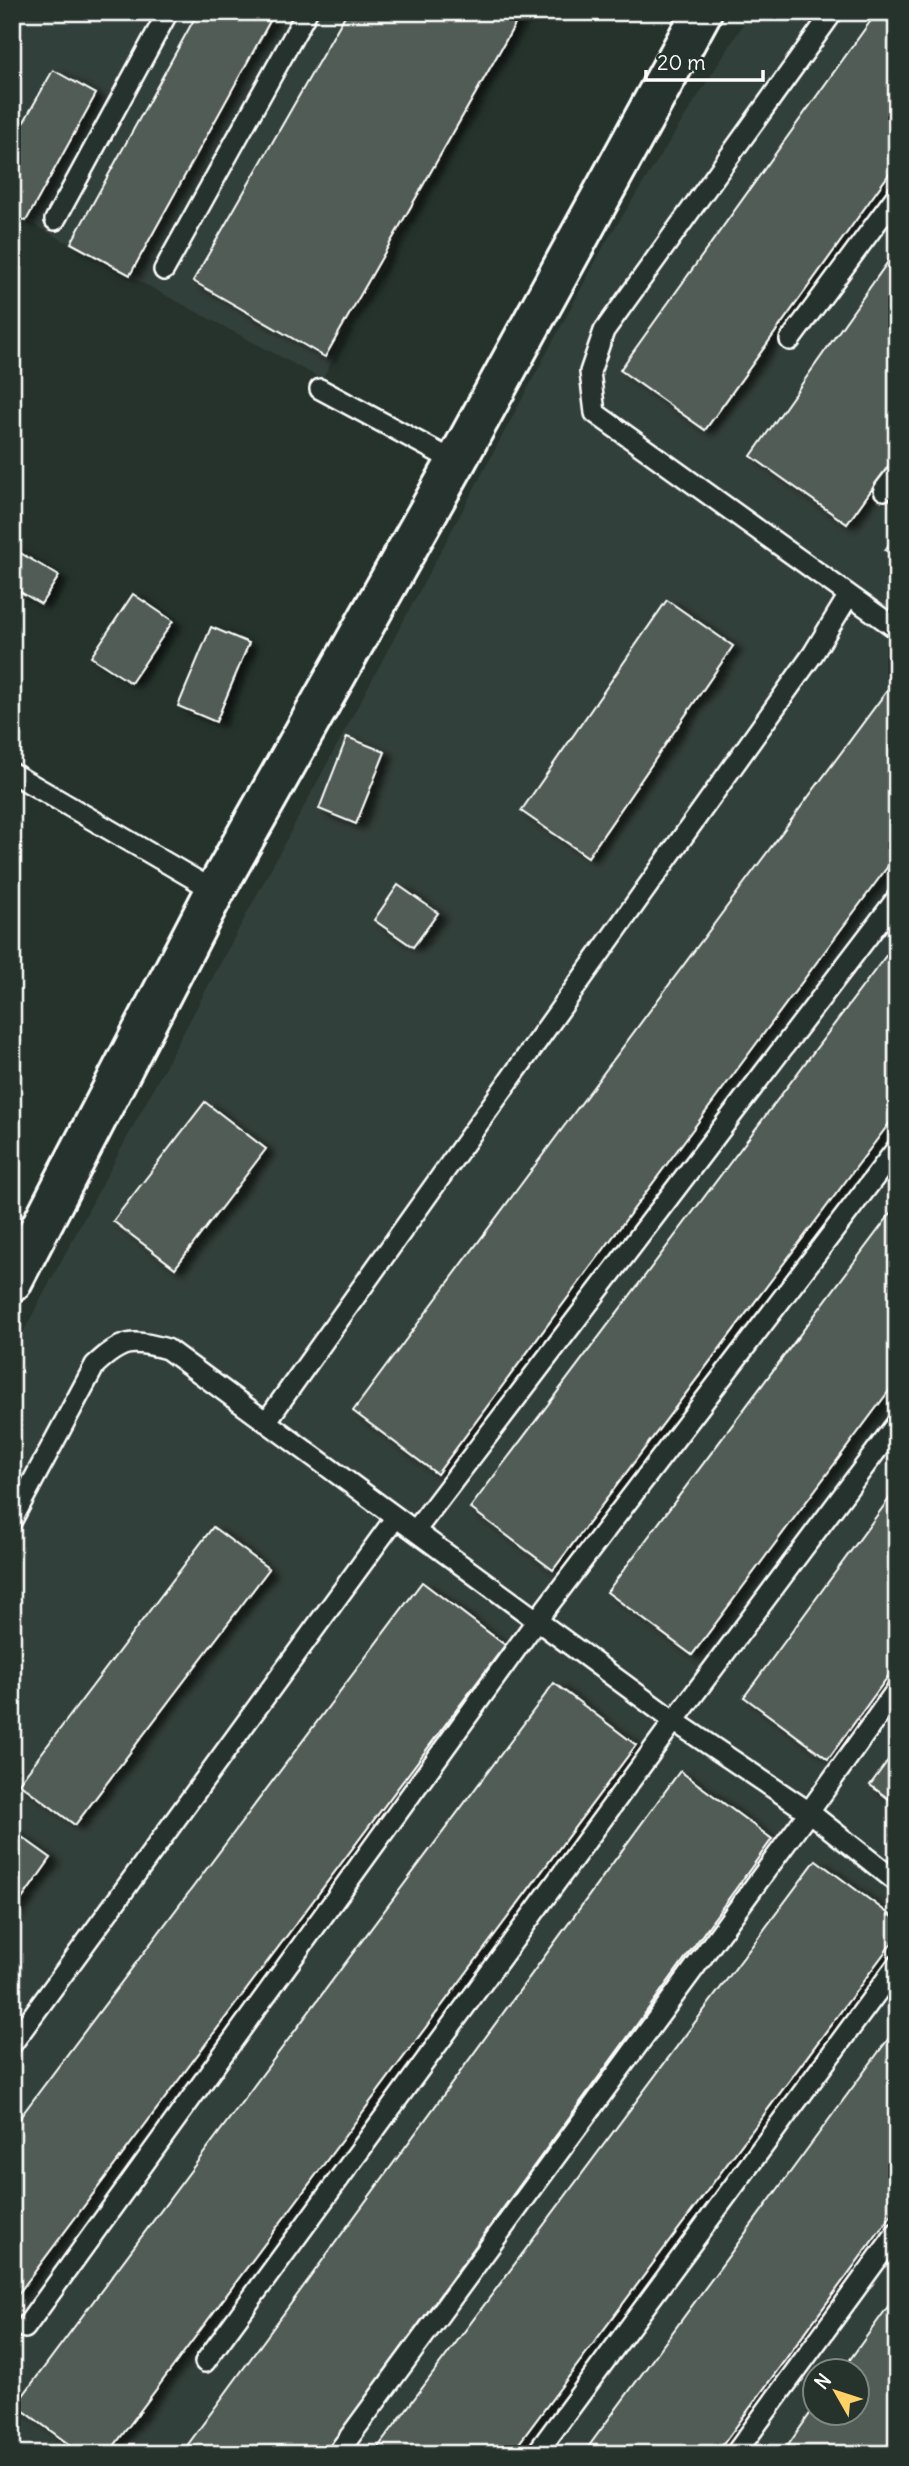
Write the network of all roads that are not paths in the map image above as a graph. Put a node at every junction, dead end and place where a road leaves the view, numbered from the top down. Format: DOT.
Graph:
graph roads {
  1 [pos="168,12"];
  2 [pos="307,12"];
  3 [pos="702,12"];
  4 [pos="833,12"];
  5 [pos="897,195"];
  6 [pos="55,220"];
  7 [pos="164,271"];
  8 [pos="790,340"];
  9 [pos="320,389"];
  10 [pos="456,462"];
  11 [pos="897,472"];
  12 [pos="884,490"];
  13 [pos="849,595"];
  14 [pos="897,629"];
  15 [pos="12,773"];
  16 [pos="215,891"];
  17 [pos="897,898"];
  18 [pos="897,1147"];
  19 [pos="12,1282"];
  20 [pos="266,1422"];
  21 [pos="897,1423"];
  22 [pos="396,1517"];
  23 [pos="12,1520"];
  24 [pos="415,1531"];
  25 [pos="537,1620"];
  26 [pos="897,1689"];
  27 [pos="674,1721"];
  28 [pos="809,1812"];
  29 [pos="897,1882"];
  30 [pos="897,1965"];
  31 [pos="12,2044"];
  32 [pos="897,2232"];
  33 [pos="25,2328"];
  34 [pos="205,2362"];
  35 [pos="337,2454"];
  36 [pos="536,2454"];
  37 [pos="735,2454"];
  1 -- 6 [label="lane"];
  2 -- 7 [label="lane"];
  3 -- 10 [label="street"];
  4 -- 13 [label="lane"];
  5 -- 8 [label="lane"];
  9 -- 10 [label="lane"];
  10 -- 16 [label="street"];
  11 -- 12 [label="lane"];
  13 -- 14 [label="lane"];
  13 -- 20 [label="lane"];
  15 -- 16 [label="lane"];
  16 -- 19 [label="street"];
  17 -- 24 [label="lane"];
  18 -- 25 [label="lane"];
  20 -- 22 [label="lane"];
  20 -- 23 [label="lane"];
  21 -- 27 [label="lane"];
  22 -- 24 [label="lane"];
  22 -- 31 [label="lane"];
  24 -- 25 [label="lane"];
  25 -- 27 [label="lane"];
  25 -- 33 [label="lane"];
  26 -- 28 [label="lane"];
  27 -- 28 [label="lane"];
  27 -- 34 [label="lane"];
  28 -- 29 [label="lane"];
  28 -- 35 [label="lane"];
  30 -- 36 [label="lane"];
  32 -- 37 [label="lane"];
}
